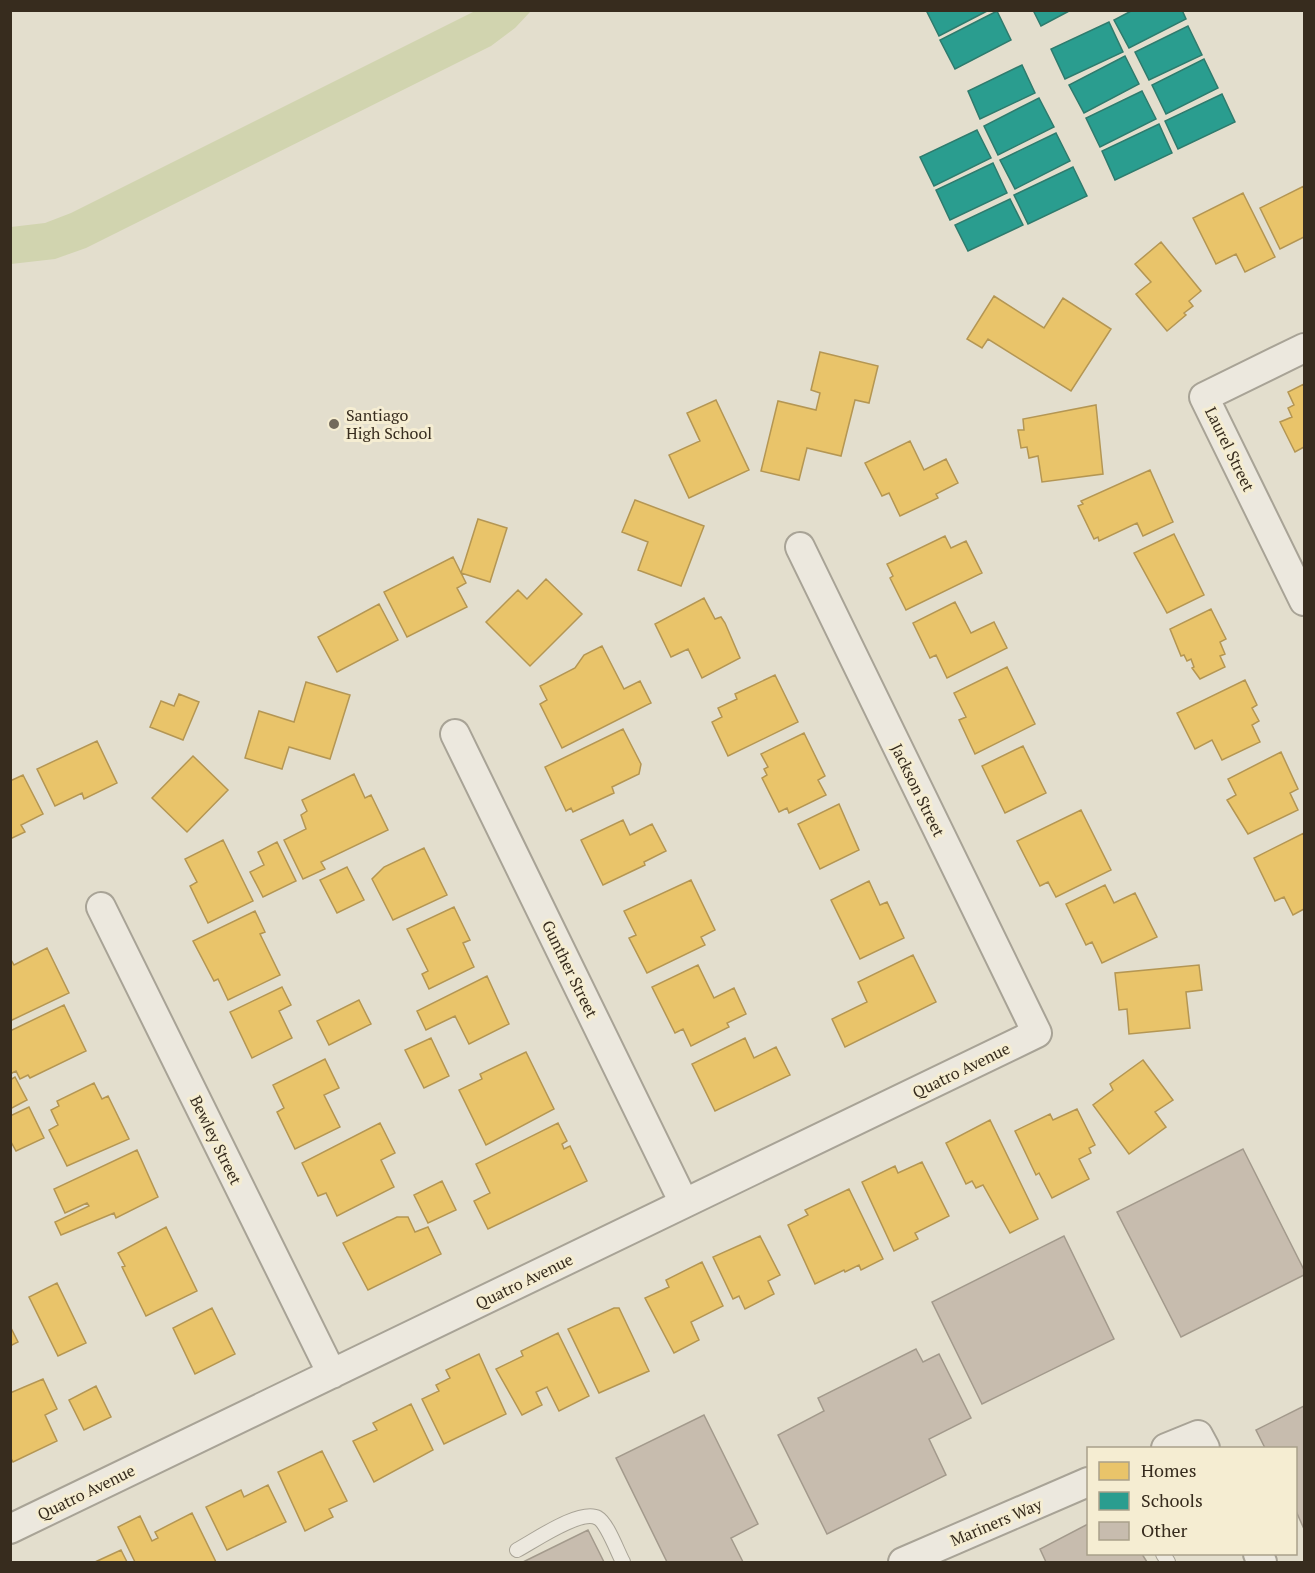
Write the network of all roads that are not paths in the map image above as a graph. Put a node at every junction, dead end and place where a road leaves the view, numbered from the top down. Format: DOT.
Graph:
graph roads {
  1 [pos="1305,348"];
  2 [pos="800,547"];
  3 [pos="1305,601"];
  4 [pos="455,734"];
  5 [pos="101,907"];
  6 [pos="1037,1034"];
  7 [pos="684,1203"];
  8 [pos="332,1374"];
  9 [pos="1201,1442"];
  10 [pos="1176,1447"];
  11 [pos="1087,1483"];
  12 [pos="10,1529"];
  13 [pos="518,1550"];
  14 [pos="623,1563"];
  15 [pos="903,1563"];
  1 -- 3 [label="street, Laurel Street"];
  2 -- 6 [label="street, Jackson Street"];
  4 -- 7 [label="street, Gunther Street"];
  5 -- 8 [label="street, Bewley Street"];
  6 -- 7 [label="street, Quatro Avenue"];
  7 -- 8 [label="street, Quatro Avenue"];
  8 -- 12 [label="street, Quatro Avenue"];
  9 -- 10 [label="street"];
  11 -- 15 [label="street, Mariners Way"];
  13 -- 14 [label="lane"];
}
